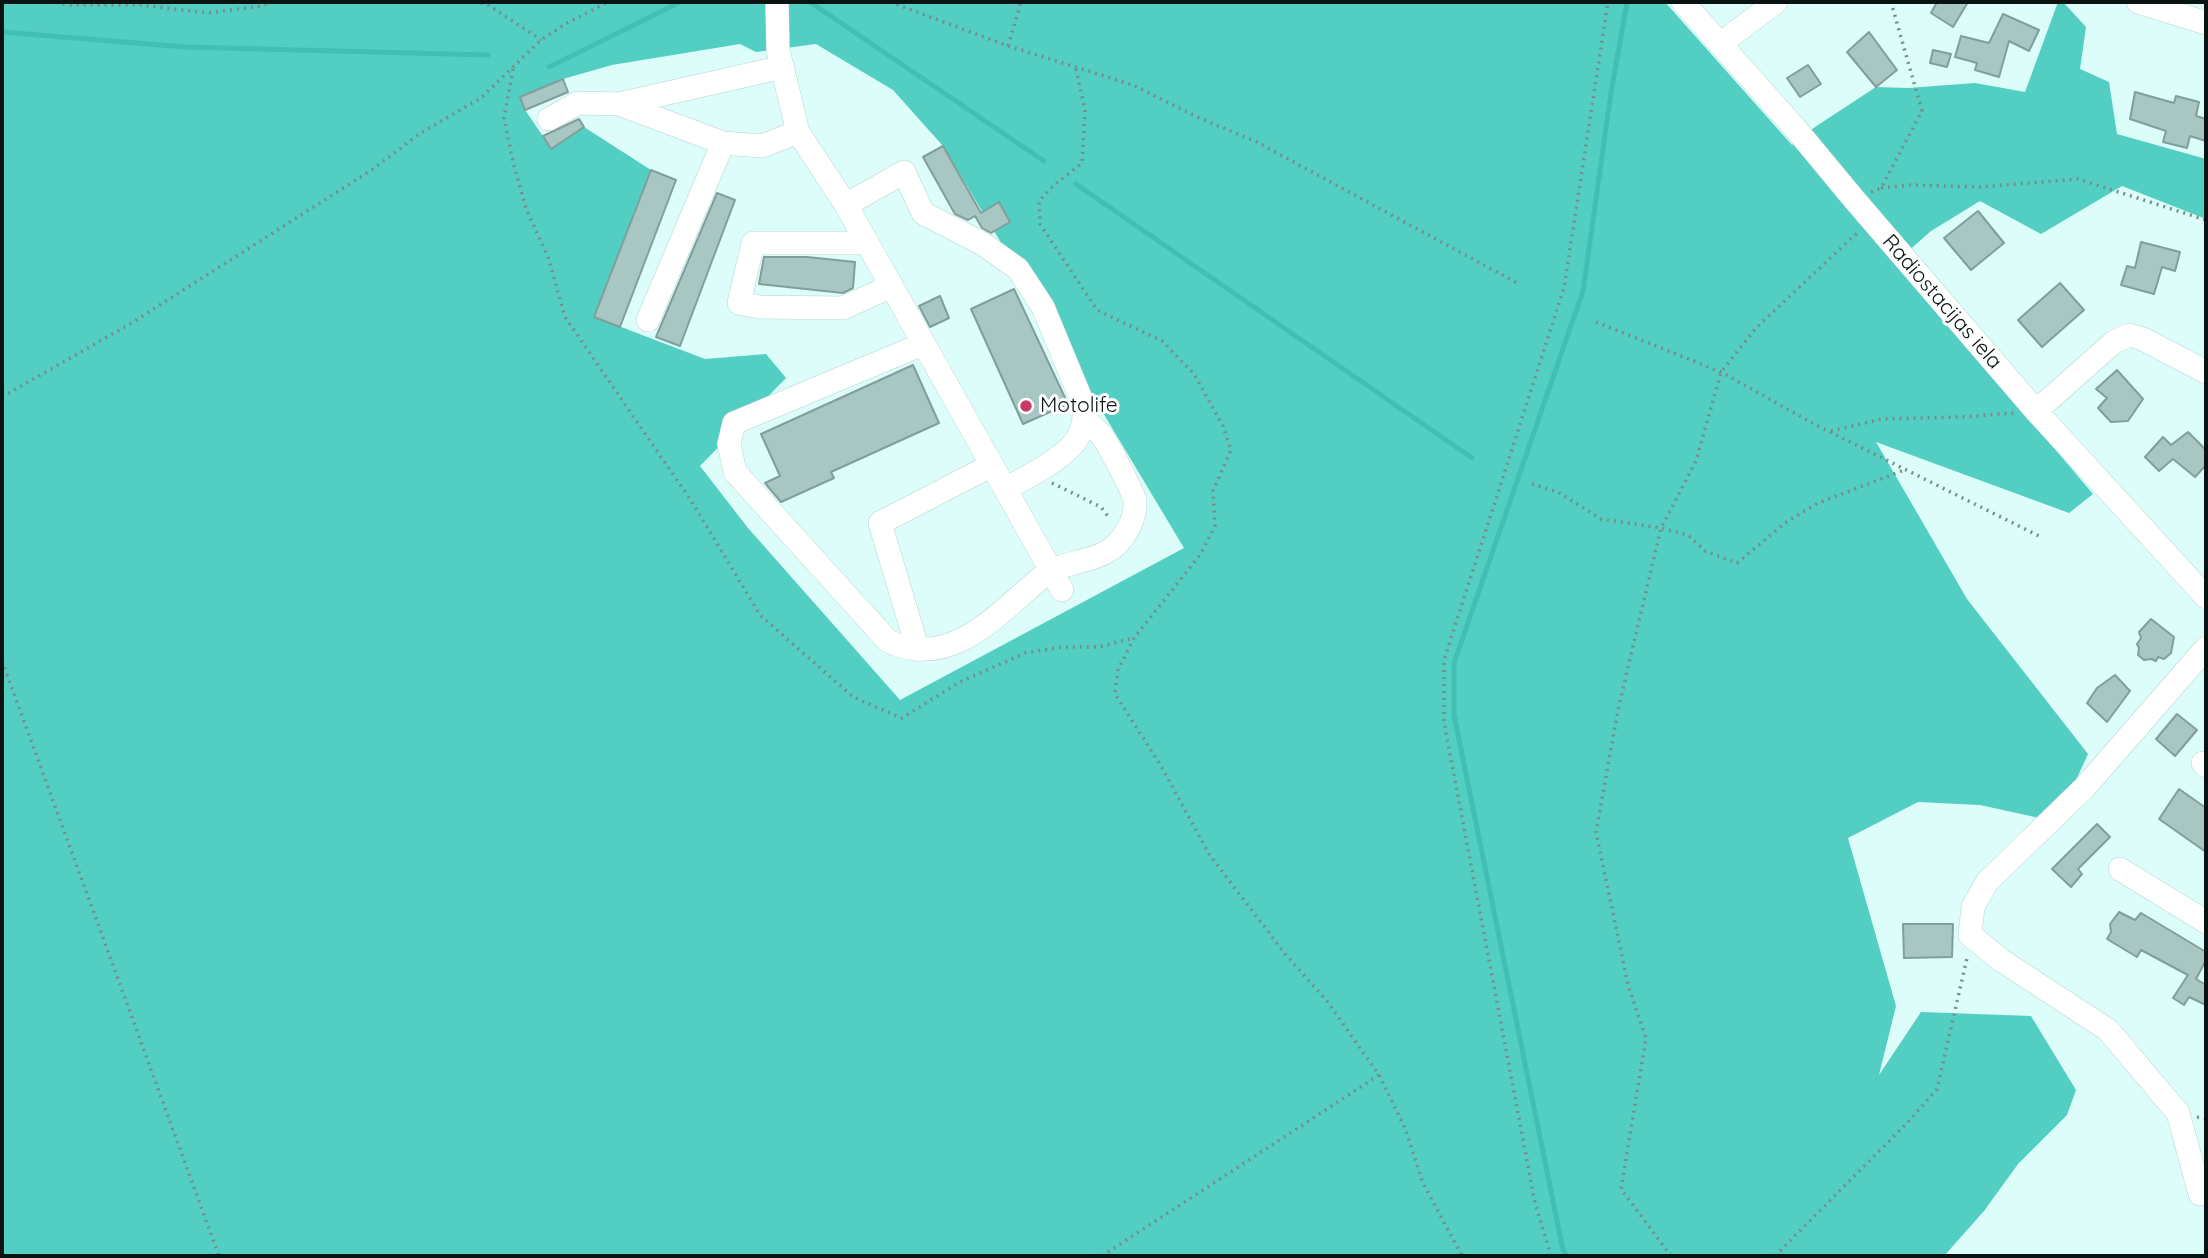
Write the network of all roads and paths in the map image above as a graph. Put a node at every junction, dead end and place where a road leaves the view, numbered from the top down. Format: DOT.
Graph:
graph roads {
  1 [pos="56,2"];
  2 [pos="272,2"];
  3 [pos="474,2"];
  4 [pos="608,2"];
  5 [pos="776,2"];
  6 [pos="890,2"];
  7 [pos="1021,2"];
  8 [pos="1608,2"];
  9 [pos="1683,2"];
  10 [pos="1776,2"];
  11 [pos="1891,2"];
  12 [pos="2138,2"];
  13 [pos="2206,23"];
  14 [pos="541,40"];
  15 [pos="1720,44"];
  16 [pos="1008,46"];
  17 [pos="783,67"];
  18 [pos="1076,69"];
  19 [pos="619,104"];
  20 [pos="548,119"];
  21 [pos="798,132"];
  22 [pos="723,143"];
  23 [pos="1881,188"];
  24 [pos="1853,198"];
  25 [pos="846,205"];
  26 [pos="1871,219"];
  27 [pos="2206,220"];
  28 [pos="867,243"];
  29 [pos="1517,282"];
  30 [pos="892,286"];
  31 [pos="648,320"];
  32 [pos="1597,321"];
  33 [pos="923,344"];
  34 [pos="1721,372"];
  35 [pos="2206,372"];
  36 [pos="2,397"];
  37 [pos="2036,411"];
  38 [pos="1085,421"];
  39 [pos="1829,432"];
  40 [pos="992,465"];
  41 [pos="1904,470"];
  42 [pos="1035,474"];
  43 [pos="1532,484"];
  44 [pos="1005,489"];
  45 [pos="1661,528"];
  46 [pos="2043,538"];
  47 [pos="1117,544"];
  48 [pos="1056,580"];
  49 [pos="2206,597"];
  50 [pos="2206,648"];
  51 [pos="918,650"];
  52 [pos="2,661"];
  53 [pos="2120,869"];
  54 [pos="2206,922"];
  55 [pos="1970,934"];
  56 [pos="1380,1075"];
  57 [pos="2200,1194"];
  58 [pos="219,1256"];
  59 [pos="1102,1256"];
  60 [pos="1462,1256"];
  61 [pos="1551,1256"];
  62 [pos="1671,1256"];
  63 [pos="1775,1256"];
  1 -- 2 [label="path"];
  3 -- 14 [label="path"];
  4 -- 14 [label="path"];
  5 -- 17 [label="street"];
  6 -- 16 [label="path"];
  7 -- 16 [label="path"];
  8 -- 61 [label="path"];
  9 -- 15 [label="street, Radiostacijas iela"];
  10 -- 15 [label="street"];
  11 -- 23 [label="path"];
  12 -- 13 [label="street"];
  14 -- 36 [label="path"];
  15 -- 24 [label="street, Radiostacijas iela"];
  16 -- 18 [label="path"];
  17 -- 19 [label="street"];
  17 -- 21 [label="street"];
  18 -- 29 [label="path"];
  18 -- 56 [label="path"];
  19 -- 20 [label="street"];
  19 -- 22 [label="street"];
  21 -- 22 [label="street"];
  21 -- 25 [label="street"];
  22 -- 31 [label="street"];
  23 -- 24 [label="path"];
  23 -- 27 [label="path"];
  24 -- 26 [label="street, Radiostacijas iela"];
  25 -- 28 [label="street"];
  25 -- 38 [label="street"];
  26 -- 34 [label="path"];
  26 -- 37 [label="street, Radiostacijas iela"];
  28 -- 30 [label="street"];
  28 -- 30 [label="street"];
  30 -- 33 [label="street"];
  32 -- 34 [label="path"];
  33 -- 40 [label="street"];
  33 -- 51 [label="street"];
  34 -- 39 [label="path"];
  34 -- 45 [label="path"];
  35 -- 37 [label="street"];
  37 -- 39 [label="path"];
  37 -- 49 [label="street, Radiostacijas iela"];
  38 -- 42 [label="street"];
  38 -- 47 [label="street"];
  39 -- 41 [label="path"];
  40 -- 44 [label="street"];
  40 -- 51 [label="street"];
  41 -- 45 [label="path"];
  41 -- 46 [label="path"];
  42 -- 44 [label="street"];
  42 -- 47 [label="path"];
  43 -- 45 [label="path"];
  44 -- 48 [label="street"];
  45 -- 62 [label="path"];
  47 -- 48 [label="street"];
  48 -- 51 [label="street"];
  50 -- 55 [label="street"];
  52 -- 58 [label="path"];
  53 -- 54 [label="street"];
  55 -- 57 [label="street"];
  55 -- 63 [label="path"];
  56 -- 59 [label="path"];
  56 -- 60 [label="path"];
}
